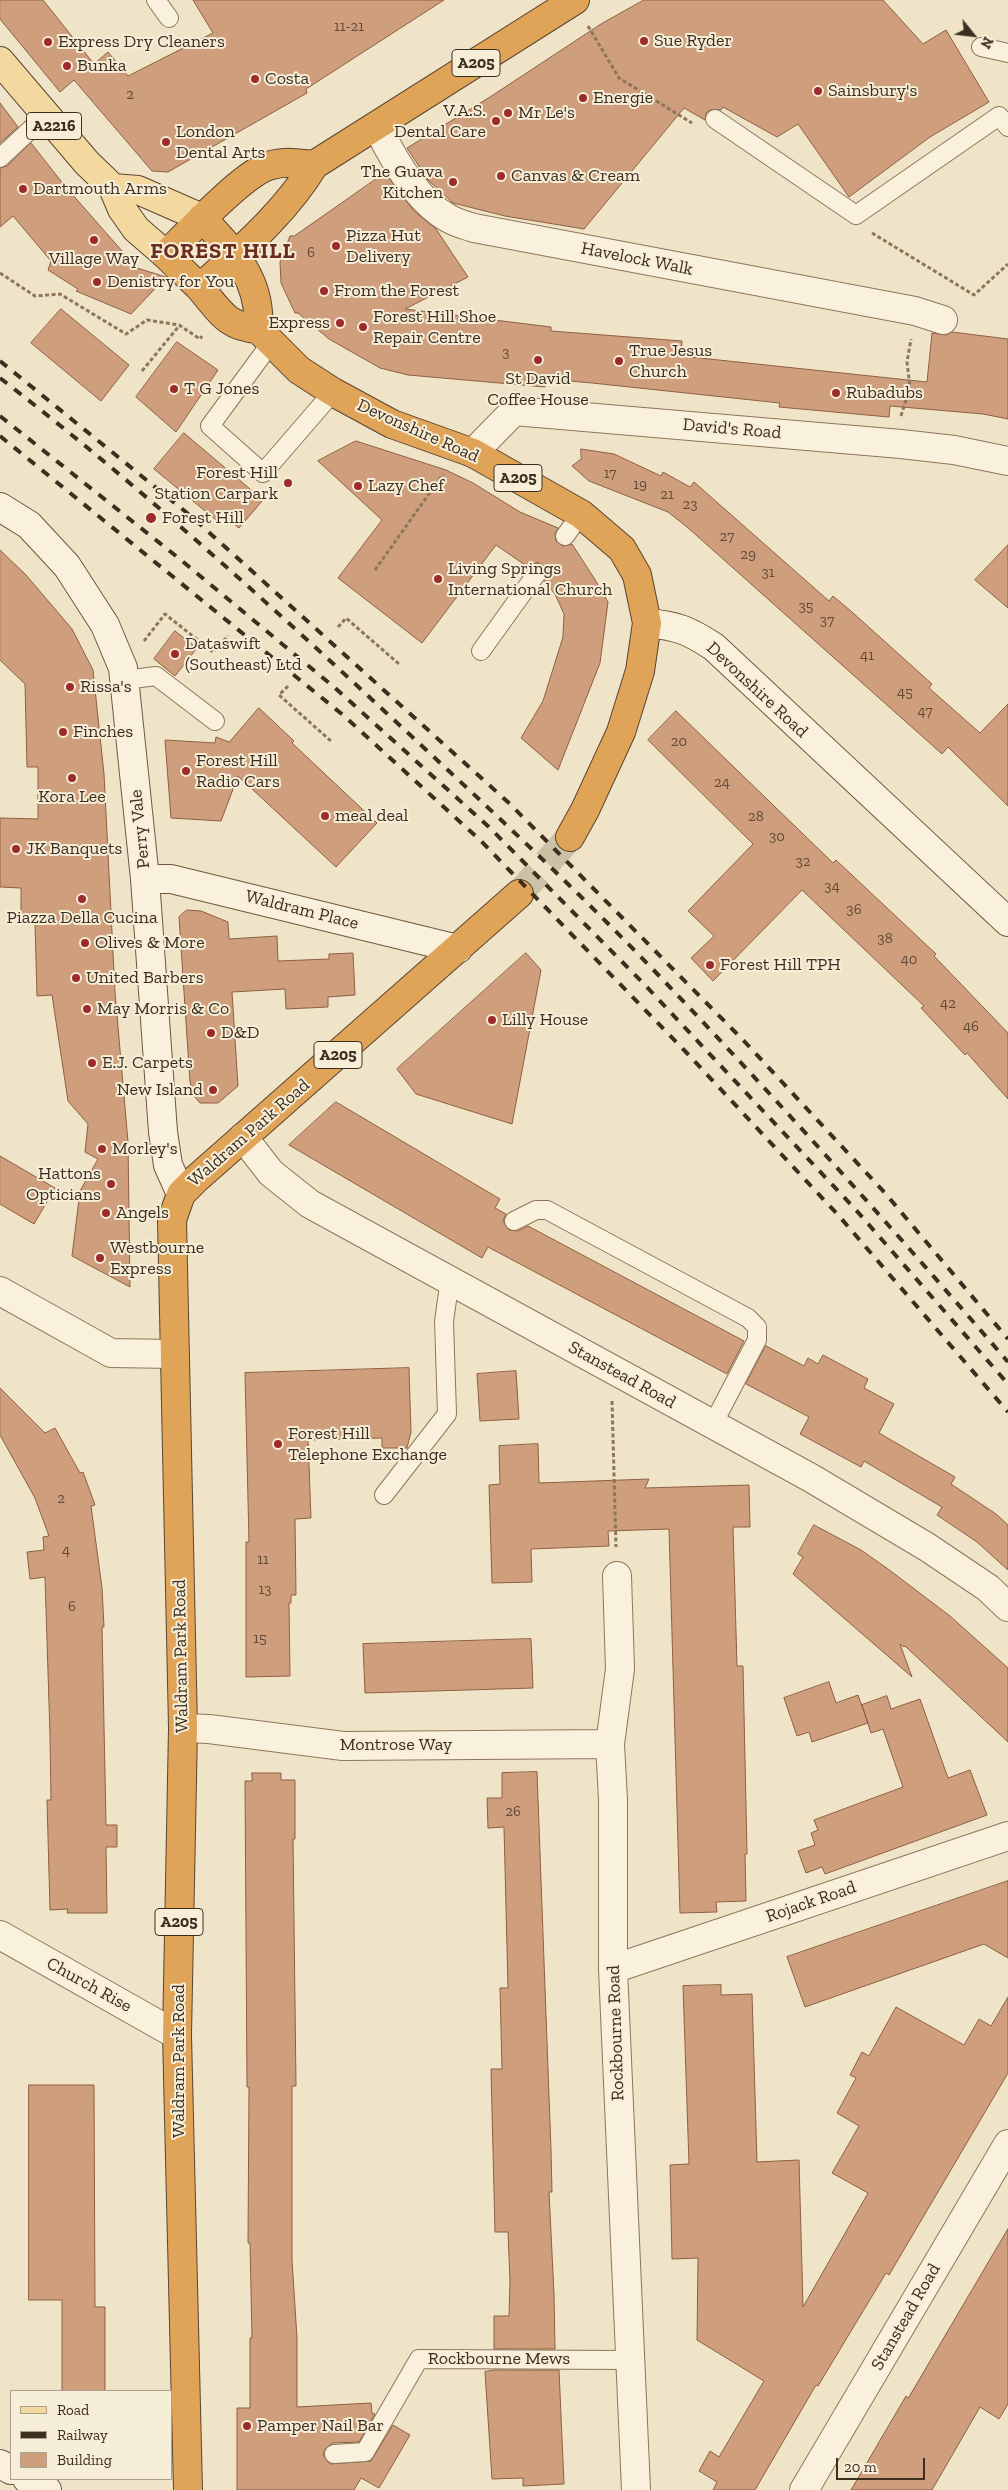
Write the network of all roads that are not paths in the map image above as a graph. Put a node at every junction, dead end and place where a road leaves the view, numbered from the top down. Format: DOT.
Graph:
graph roads {
  1 [pos="156,0"];
  2 [pos="575,0"];
  3 [pos="170,18"];
  4 [pos="981,47"];
  5 [pos="1008,53"];
  6 [pos="0,61"];
  7 [pos="45,116"];
  8 [pos="715,120"];
  9 [pos="377,126"];
  10 [pos="1008,127"];
  11 [pos="0,158"];
  12 [pos="314,165"];
  13 [pos="113,188"];
  14 [pos="202,218"];
  15 [pos="166,254"];
  16 [pos="236,255"];
  17 [pos="200,288"];
  18 [pos="943,320"];
  19 [pos="265,336"];
  20 [pos="333,392"];
  21 [pos="467,451"];
  22 [pos="1008,462"];
  23 [pos="0,507"];
  24 [pos="581,514"];
  25 [pos="565,536"];
  26 [pos="537,573"];
  27 [pos="647,623"];
  28 [pos="481,651"];
  29 [pos="125,680"];
  30 [pos="214,721"];
  31 [pos="570,837"];
  32 [pos="145,879"];
  33 [pos="519,894"];
  34 [pos="1008,922"];
  35 [pos="458,949"];
  36 [pos="243,1137"];
  37 [pos="182,1194"];
  38 [pos="514,1221"];
  39 [pos="450,1279"];
  40 [pos="0,1291"];
  41 [pos="175,1354"];
  42 [pos="713,1424"];
  43 [pos="384,1495"];
  44 [pos="617,1576"];
  45 [pos="1008,1607"];
  46 [pos="184,1728"];
  47 [pos="610,1744"];
  48 [pos="1008,1836"];
  49 [pos="0,1935"];
  50 [pos="614,1970"];
  51 [pos="177,2035"];
  52 [pos="1008,2144"];
  53 [pos="629,2360"];
  54 [pos="334,2454"];
  55 [pos="29,2480"];
  56 [pos="47,2490"];
  57 [pos="188,2490"];
  58 [pos="636,2490"];
  59 [pos="804,2490"];
  1 -- 3 [label="lane"];
  2 -- 9 [label="highway, A205"];
  4 -- 5 [label="lane"];
  6 -- 7 [label="main road, A2216"];
  7 -- 11 [label="lane"];
  7 -- 13 [label="main road, A2216"];
  8 -- 10 [label="lane"];
  9 -- 12 [label="highway, A205"];
  9 -- 18 [label="street, Havelock Walk"];
  12 -- 14 [label="highway"];
  12 -- 16 [label="highway, A205"];
  13 -- 14 [label="main road"];
  13 -- 15 [label="main road, A2216"];
  14 -- 15 [label="highway"];
  14 -- 16 [label="highway"];
  15 -- 17 [label="highway, Devonshire Road / A205"];
  16 -- 17 [label="highway, A205"];
  16 -- 19 [label="highway"];
  17 -- 19 [label="highway, Devonshire Road / A205"];
  19 -- 20 [label="highway, Devonshire Road / A205"];
  19 -- 20 [label="lane"];
  20 -- 21 [label="highway, Devonshire Road / A205"];
  21 -- 22 [label="street, David's Road"];
  21 -- 24 [label="highway, Devonshire Road / A205"];
  23 -- 29 [label="street, Perry Vale"];
  24 -- 25 [label="lane"];
  24 -- 27 [label="highway, Devonshire Road / A205"];
  26 -- 28 [label="lane"];
  27 -- 31 [label="highway, A205"];
  27 -- 34 [label="street, Devonshire Road"];
  29 -- 30 [label="lane"];
  29 -- 32 [label="street, Perry Vale"];
  32 -- 35 [label="street, Waldram Place"];
  32 -- 37 [label="street, Perry Vale"];
  33 -- 35 [label="highway, A205"];
  35 -- 36 [label="highway, Waldram Park Road / A205"];
  36 -- 37 [label="highway, Waldram Park Road / A205"];
  36 -- 39 [label="street, Stanstead Road"];
  37 -- 41 [label="highway, Waldram Park Road / A205"];
  38 -- 42 [label="lane"];
  39 -- 42 [label="street, Stanstead Road"];
  39 -- 43 [label="lane"];
  40 -- 41 [label="street"];
  41 -- 46 [label="highway, Waldram Park Road / A205"];
  42 -- 45 [label="street, Stanstead Road"];
  44 -- 47 [label="street, Rockbourne Road"];
  46 -- 47 [label="street, Montrose Way"];
  46 -- 51 [label="highway, Waldram Park Road / A205"];
  47 -- 50 [label="street, Rockbourne Road"];
  48 -- 50 [label="street, Rojack Road"];
  49 -- 51 [label="street, Church Rise"];
  50 -- 53 [label="street, Rockbourne Road"];
  51 -- 57 [label="highway, Waldram Park Road / A205"];
  52 -- 59 [label="street, Stanstead Road"];
  53 -- 54 [label="lane, Rockbourne Mews"];
  53 -- 58 [label="street, Rockbourne Road"];
  55 -- 56 [label="street"];
}
